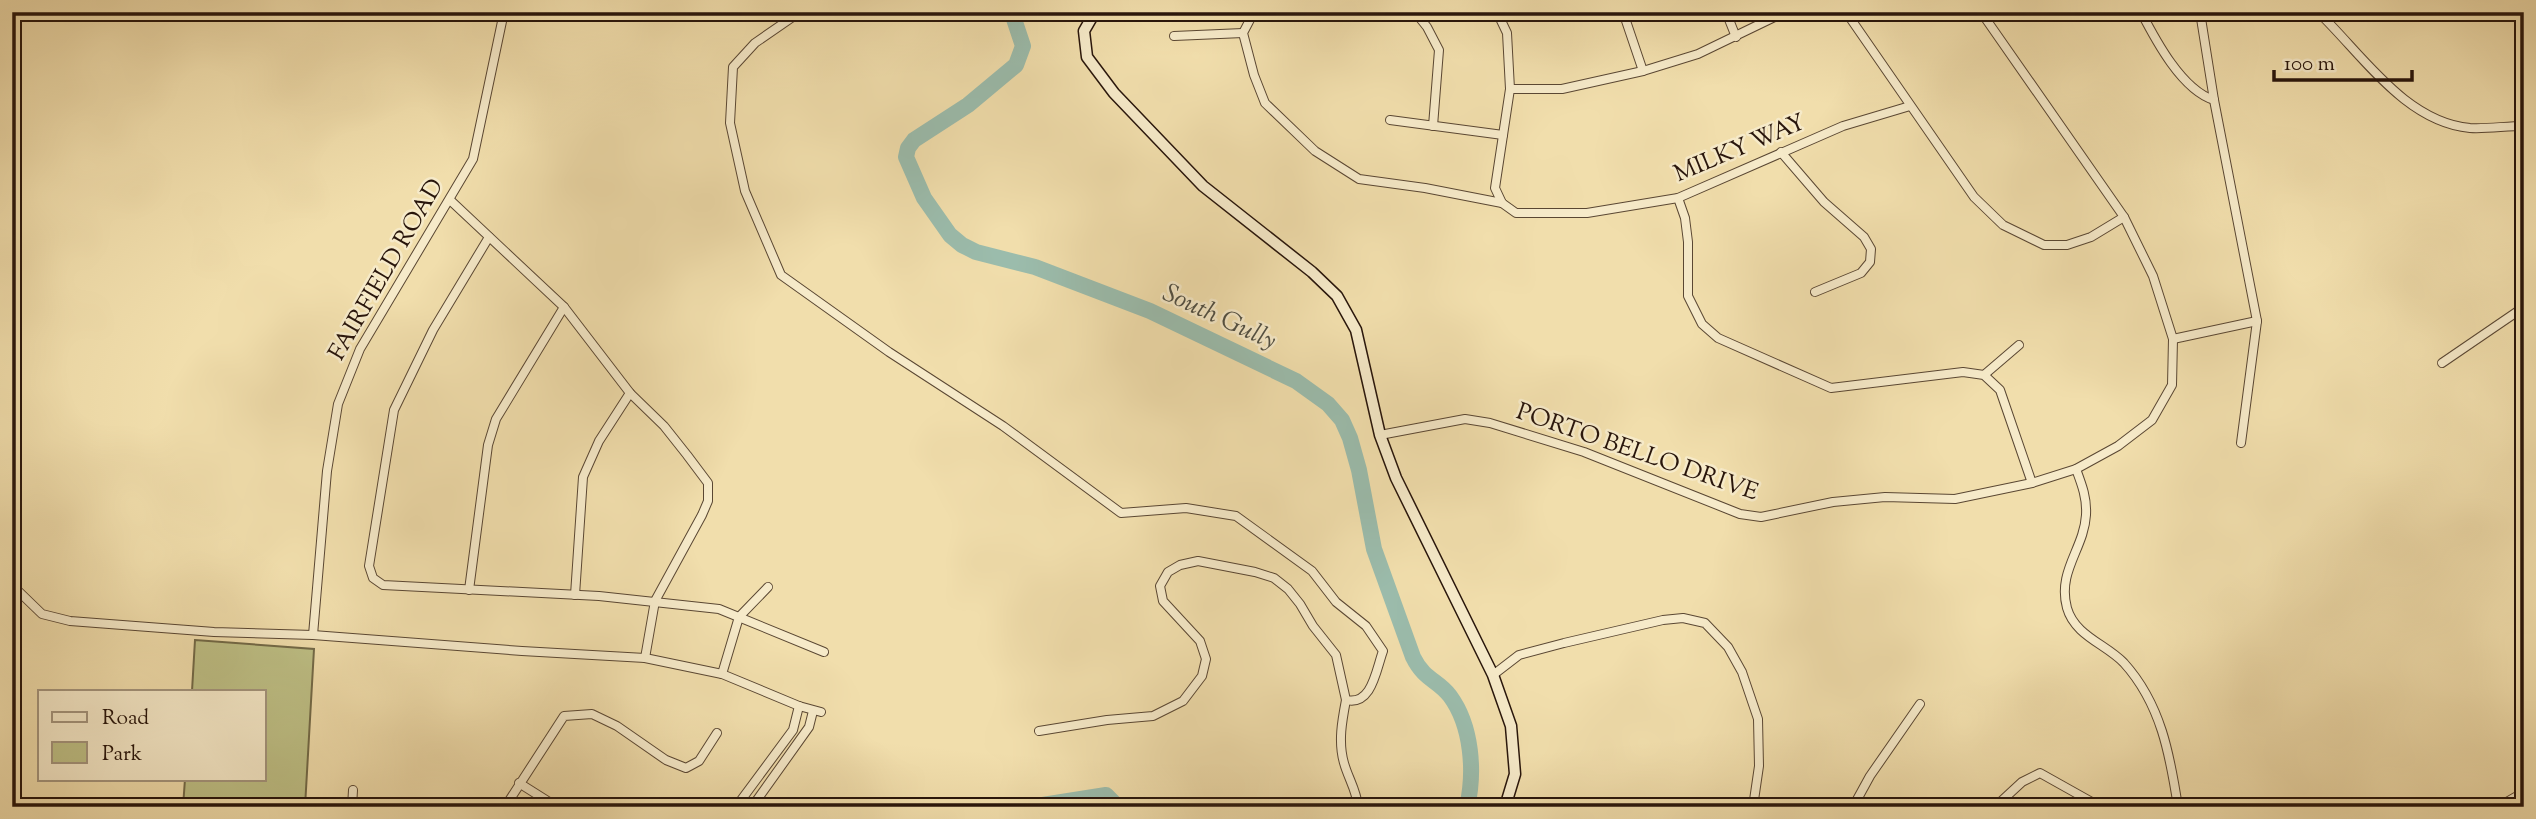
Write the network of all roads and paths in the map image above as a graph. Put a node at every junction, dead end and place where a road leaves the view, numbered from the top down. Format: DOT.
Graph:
graph roads {
  1 [pos="504,12"];
  2 [pos="800,12"];
  3 [pos="1095,12"];
  4 [pos="1254,12"];
  5 [pos="1415,12"];
  6 [pos="1497,12"];
  7 [pos="1623,12"];
  8 [pos="1726,12"];
  9 [pos="1784,12"];
  10 [pos="1846,12"];
  11 [pos="1981,12"];
  12 [pos="2141,12"];
  13 [pos="2200,12"];
  14 [pos="2318,12"];
  15 [pos="1243,33"];
  16 [pos="1174,36"];
  17 [pos="1736,37"];
  18 [pos="1643,71"];
  19 [pos="1510,89"];
  20 [pos="2214,100"];
  21 [pos="1910,106"];
  22 [pos="1390,120"];
  23 [pos="1433,126"];
  24 [pos="2524,126"];
  25 [pos="1503,135"];
  26 [pos="1781,152"];
  27 [pos="1678,198"];
  28 [pos="450,200"];
  29 [pos="1502,204"];
  30 [pos="2124,218"];
  31 [pos="489,237"];
  32 [pos="1815,292"];
  33 [pos="564,307"];
  34 [pos="2524,307"];
  35 [pos="2257,321"];
  36 [pos="2173,339"];
  37 [pos="2019,345"];
  38 [pos="2442,363"];
  39 [pos="1984,375"];
  40 [pos="630,393"];
  41 [pos="1380,435"];
  42 [pos="2241,443"];
  43 [pos="2077,469"];
  44 [pos="2032,483"];
  45 [pos="12,585"];
  46 [pos="768,587"];
  47 [pos="469,590"];
  48 [pos="575,595"];
  49 [pos="655,601"];
  50 [pos="739,617"];
  51 [pos="313,635"];
  52 [pos="824,652"];
  53 [pos="645,658"];
  54 [pos="722,674"];
  55 [pos="1493,675"];
  56 [pos="1346,700"];
  57 [pos="1920,704"];
  58 [pos="799,706"];
  59 [pos="1039,731"];
  60 [pos="718,733"];
  61 [pos="519,783"];
  62 [pos="354,790"];
  63 [pos="2524,792"];
  64 [pos="352,804"];
  65 [pos="738,804"];
  66 [pos="361,807"];
  67 [pos="505,807"];
  68 [pos="557,807"];
  69 [pos="750,807"];
  70 [pos="1358,807"];
  71 [pos="1505,807"];
  72 [pos="1753,807"];
  73 [pos="1853,807"];
  74 [pos="1994,807"];
  75 [pos="2096,807"];
  76 [pos="2178,807"];
  77 [pos="2498,807"];
  1 -- 28 [label="street, FAIRFIELD ROAD"];
  2 -- 56 [label="street"];
  3 -- 41 [label="main road"];
  4 -- 15 [label="street"];
  5 -- 23 [label="street"];
  6 -- 19 [label="street"];
  7 -- 18 [label="street"];
  8 -- 17 [label="street"];
  9 -- 17 [label="street"];
  10 -- 21 [label="street"];
  11 -- 30 [label="street, PORTO BELLO DRIVE"];
  12 -- 20 [label="street"];
  13 -- 20 [label="street"];
  14 -- 24 [label="street"];
  15 -- 16 [label="street"];
  15 -- 29 [label="street, MILKY WAY"];
  17 -- 18 [label="street"];
  18 -- 19 [label="street"];
  19 -- 25 [label="street"];
  20 -- 35 [label="street"];
  21 -- 26 [label="street, MILKY WAY"];
  21 -- 30 [label="street"];
  22 -- 23 [label="street"];
  23 -- 25 [label="street"];
  25 -- 29 [label="street"];
  26 -- 27 [label="street, MILKY WAY"];
  26 -- 32 [label="street"];
  27 -- 29 [label="street, MILKY WAY"];
  27 -- 39 [label="street"];
  28 -- 31 [label="street"];
  28 -- 51 [label="street, FAIRFIELD ROAD"];
  30 -- 36 [label="street, PORTO BELLO DRIVE"];
  31 -- 33 [label="street"];
  31 -- 47 [label="street"];
  33 -- 40 [label="street"];
  33 -- 47 [label="street"];
  34 -- 38 [label="street"];
  35 -- 36 [label="street"];
  35 -- 42 [label="street"];
  36 -- 43 [label="street, PORTO BELLO DRIVE"];
  37 -- 39 [label="street"];
  39 -- 44 [label="street"];
  40 -- 48 [label="street"];
  40 -- 49 [label="street"];
  41 -- 44 [label="street, PORTO BELLO DRIVE"];
  41 -- 55 [label="main road"];
  43 -- 44 [label="street, PORTO BELLO DRIVE"];
  43 -- 76 [label="street"];
  45 -- 51 [label="street"];
  46 -- 50 [label="street"];
  47 -- 48 [label="street"];
  48 -- 49 [label="street"];
  49 -- 50 [label="street"];
  49 -- 53 [label="street"];
  50 -- 52 [label="street"];
  50 -- 54 [label="street"];
  51 -- 53 [label="street"];
  53 -- 54 [label="street"];
  54 -- 58 [label="street"];
  55 -- 71 [label="main road"];
  55 -- 72 [label="street"];
  56 -- 59 [label="street"];
  56 -- 70 [label="street"];
  57 -- 73 [label="street"];
  58 -- 65 [label="street"];
  58 -- 69 [label="street"];
  60 -- 61 [label="street"];
  61 -- 67 [label="street"];
  61 -- 68 [label="street"];
  62 -- 64 [label="street"];
  63 -- 77 [label="street"];
  64 -- 66 [label="street"];
  65 -- 69 [label="street"];
  74 -- 75 [label="street"];
}
